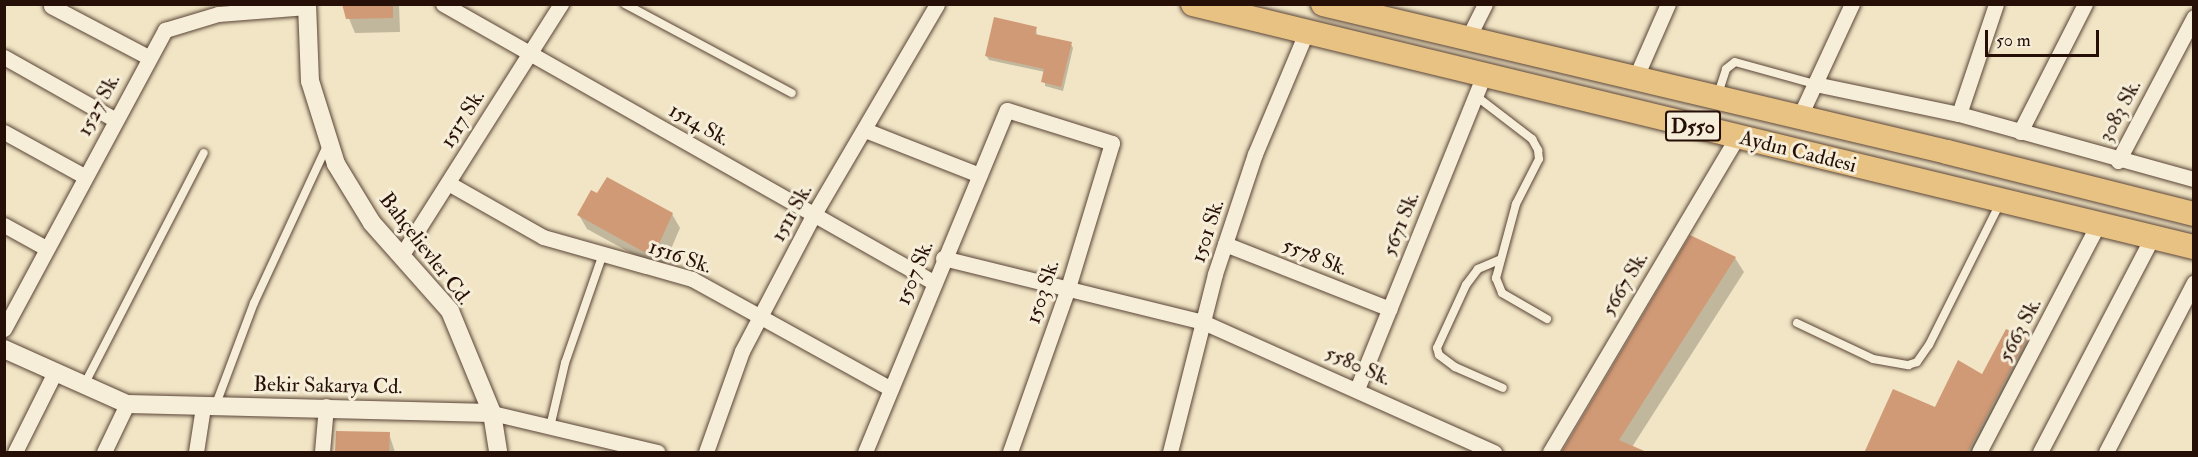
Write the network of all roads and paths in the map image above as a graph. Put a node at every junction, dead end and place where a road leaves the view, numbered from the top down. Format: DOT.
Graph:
graph roads {
  1 [pos="443,4"];
  2 [pos="561,4"];
  3 [pos="625,4"];
  4 [pos="937,4"];
  5 [pos="1193,4"];
  6 [pos="1485,4"];
  7 [pos="1668,4"];
  8 [pos="1852,4"];
  9 [pos="1996,4"];
  10 [pos="2085,4"];
  11 [pos="1325,5"];
  12 [pos="51,6"];
  13 [pos="307,6"];
  14 [pos="2193,16"];
  15 [pos="1306,30"];
  16 [pos="1467,40"];
  17 [pos="530,54"];
  18 [pos="4,57"];
  19 [pos="148,57"];
  20 [pos="1635,79"];
  21 [pos="1815,84"];
  22 [pos="1480,85"];
  23 [pos="792,93"];
  24 [pos="1717,99"];
  25 [pos="1007,110"];
  26 [pos="1959,114"];
  27 [pos="1799,118"];
  28 [pos="114,119"];
  29 [pos="865,130"];
  30 [pos="4,132"];
  31 [pos="2020,132"];
  32 [pos="1737,137"];
  33 [pos="329,142"];
  34 [pos="204,153"];
  35 [pos="2118,161"];
  36 [pos="979,175"];
  37 [pos="84,176"];
  38 [pos="2193,179"];
  39 [pos="448,183"];
  40 [pos="2000,202"];
  41 [pos="814,214"];
  42 [pos="2193,214"];
  43 [pos="4,225"];
  44 [pos="2097,226"];
  45 [pos="2152,238"];
  46 [pos="1225,244"];
  47 [pos="2193,247"];
  48 [pos="46,248"];
  49 [pos="603,254"];
  50 [pos="401,256"];
  51 [pos="943,258"];
  52 [pos="1499,260"];
  53 [pos="933,282"];
  54 [pos="2193,282"];
  55 [pos="1068,288"];
  56 [pos="1390,309"];
  57 [pos="761,314"];
  58 [pos="1547,319"];
  59 [pos="1203,322"];
  60 [pos="1797,323"];
  61 [pos="4,329"];
  62 [pos="4,349"];
  63 [pos="55,372"];
  64 [pos="84,385"];
  65 [pos="891,388"];
  66 [pos="1503,388"];
  67 [pos="1358,389"];
  68 [pos="127,404"];
  69 [pos="326,406"];
  70 [pos="209,407"];
  71 [pos="492,413"];
  72 [pos="550,427"];
  73 [pos="15,453"];
  74 [pos="104,453"];
  75 [pos="196,453"];
  76 [pos="322,453"];
  77 [pos="498,453"];
  78 [pos="657,453"];
  79 [pos="705,453"];
  80 [pos="865,453"];
  81 [pos="1010,453"];
  82 [pos="1170,453"];
  83 [pos="1494,453"];
  84 [pos="1550,453"];
  85 [pos="1979,453"];
  86 [pos="2040,453"];
  87 [pos="2106,453"];
  1 -- 17 [label="street, 1514 Sk."];
  2 -- 17 [label="street, 1517 Sk."];
  3 -- 23 [label="lane"];
  4 -- 29 [label="street, 1511 Sk."];
  5 -- 15 [label="highway, Aydın Caddesi / D550"];
  6 -- 16 [label="street"];
  7 -- 20 [label="street"];
  8 -- 21 [label="street"];
  9 -- 26 [label="street"];
  10 -- 31 [label="street"];
  11 -- 16 [label="highway, Aydın Caddesi / D550"];
  12 -- 19 [label="street"];
  13 -- 19 [label="street, 1527 Sk."];
  13 -- 33 [label="street, Bahçelievler Cd."];
  14 -- 35 [label="street, 3083 Sk."];
  15 -- 22 [label="highway, Aydın Caddesi / D550"];
  15 -- 46 [label="street, 1501 Sk."];
  16 -- 20 [label="highway, Aydın Caddesi / D550"];
  17 -- 39 [label="street, 1517 Sk."];
  17 -- 41 [label="street, 1514 Sk."];
  18 -- 28 [label="street"];
  19 -- 28 [label="street, 1527 Sk."];
  20 -- 24 [label="highway, Aydın Caddesi / D550"];
  21 -- 24 [label="lane"];
  21 -- 26 [label="street"];
  21 -- 27 [label="street"];
  22 -- 32 [label="highway, Aydın Caddesi / D550"];
  22 -- 52 [label="lane"];
  22 -- 56 [label="street, 5671 Sk."];
  24 -- 27 [label="highway, Aydın Caddesi / D550"];
  25 -- 36 [label="street, 1507 Sk."];
  25 -- 55 [label="street, 1503 Sk."];
  26 -- 31 [label="street"];
  27 -- 42 [label="highway, Aydın Caddesi / D550"];
  28 -- 37 [label="street, 1527 Sk."];
  29 -- 36 [label="street"];
  29 -- 41 [label="street, 1511 Sk."];
  30 -- 37 [label="street"];
  31 -- 35 [label="street"];
  32 -- 40 [label="highway, Aydın Caddesi / D550"];
  32 -- 84 [label="street, 5667 Sk."];
  33 -- 50 [label="street, Bahçelievler Cd."];
  33 -- 70 [label="lane"];
  34 -- 64 [label="lane"];
  35 -- 38 [label="street"];
  36 -- 51 [label="street, 1507 Sk."];
  37 -- 48 [label="street, 1527 Sk."];
  39 -- 49 [label="street, 1516 Sk."];
  39 -- 50 [label="street, 1517 Sk."];
  40 -- 44 [label="highway, Aydın Caddesi / D550"];
  40 -- 60 [label="lane"];
  41 -- 53 [label="street, 1514 Sk."];
  41 -- 57 [label="street, 1511 Sk."];
  43 -- 48 [label="street"];
  44 -- 45 [label="highway, Aydın Caddesi / D550"];
  44 -- 85 [label="street, 5663 Sk."];
  45 -- 47 [label="highway, Aydın Caddesi / D550"];
  45 -- 86 [label="street"];
  46 -- 56 [label="street, 5578 Sk."];
  46 -- 59 [label="street, 1501 Sk."];
  48 -- 61 [label="street, 1527 Sk."];
  49 -- 57 [label="street, 1516 Sk."];
  49 -- 72 [label="lane"];
  50 -- 71 [label="street, Bahçelievler Cd."];
  51 -- 53 [label="street, 1507 Sk."];
  51 -- 55 [label="street, 5580 Sk."];
  52 -- 58 [label="lane"];
  52 -- 66 [label="lane"];
  53 -- 65 [label="street, 1507 Sk."];
  54 -- 87 [label="street"];
  55 -- 59 [label="street, 5580 Sk."];
  55 -- 81 [label="street, 1503 Sk."];
  56 -- 67 [label="street, 5671 Sk."];
  57 -- 65 [label="street, 1516 Sk."];
  57 -- 79 [label="street, 1511 Sk."];
  59 -- 67 [label="street, 5580 Sk."];
  59 -- 82 [label="street, 1501 Sk."];
  62 -- 63 [label="street, Bekir Sakarya Cd."];
  63 -- 64 [label="street, Bekir Sakarya Cd."];
  63 -- 73 [label="street"];
  64 -- 68 [label="street, Bekir Sakarya Cd."];
  65 -- 80 [label="street, 1507 Sk."];
  67 -- 83 [label="street, 5580 Sk."];
  68 -- 70 [label="street, Bekir Sakarya Cd."];
  68 -- 74 [label="street"];
  69 -- 70 [label="street, Bekir Sakarya Cd."];
  69 -- 71 [label="street, Bekir Sakarya Cd."];
  69 -- 76 [label="street"];
  70 -- 75 [label="street"];
  71 -- 72 [label="street, Bekir Sakarya Cd."];
  71 -- 77 [label="street, Bahçelievler Cd."];
  72 -- 78 [label="street, Bekir Sakarya Cd."];
}
